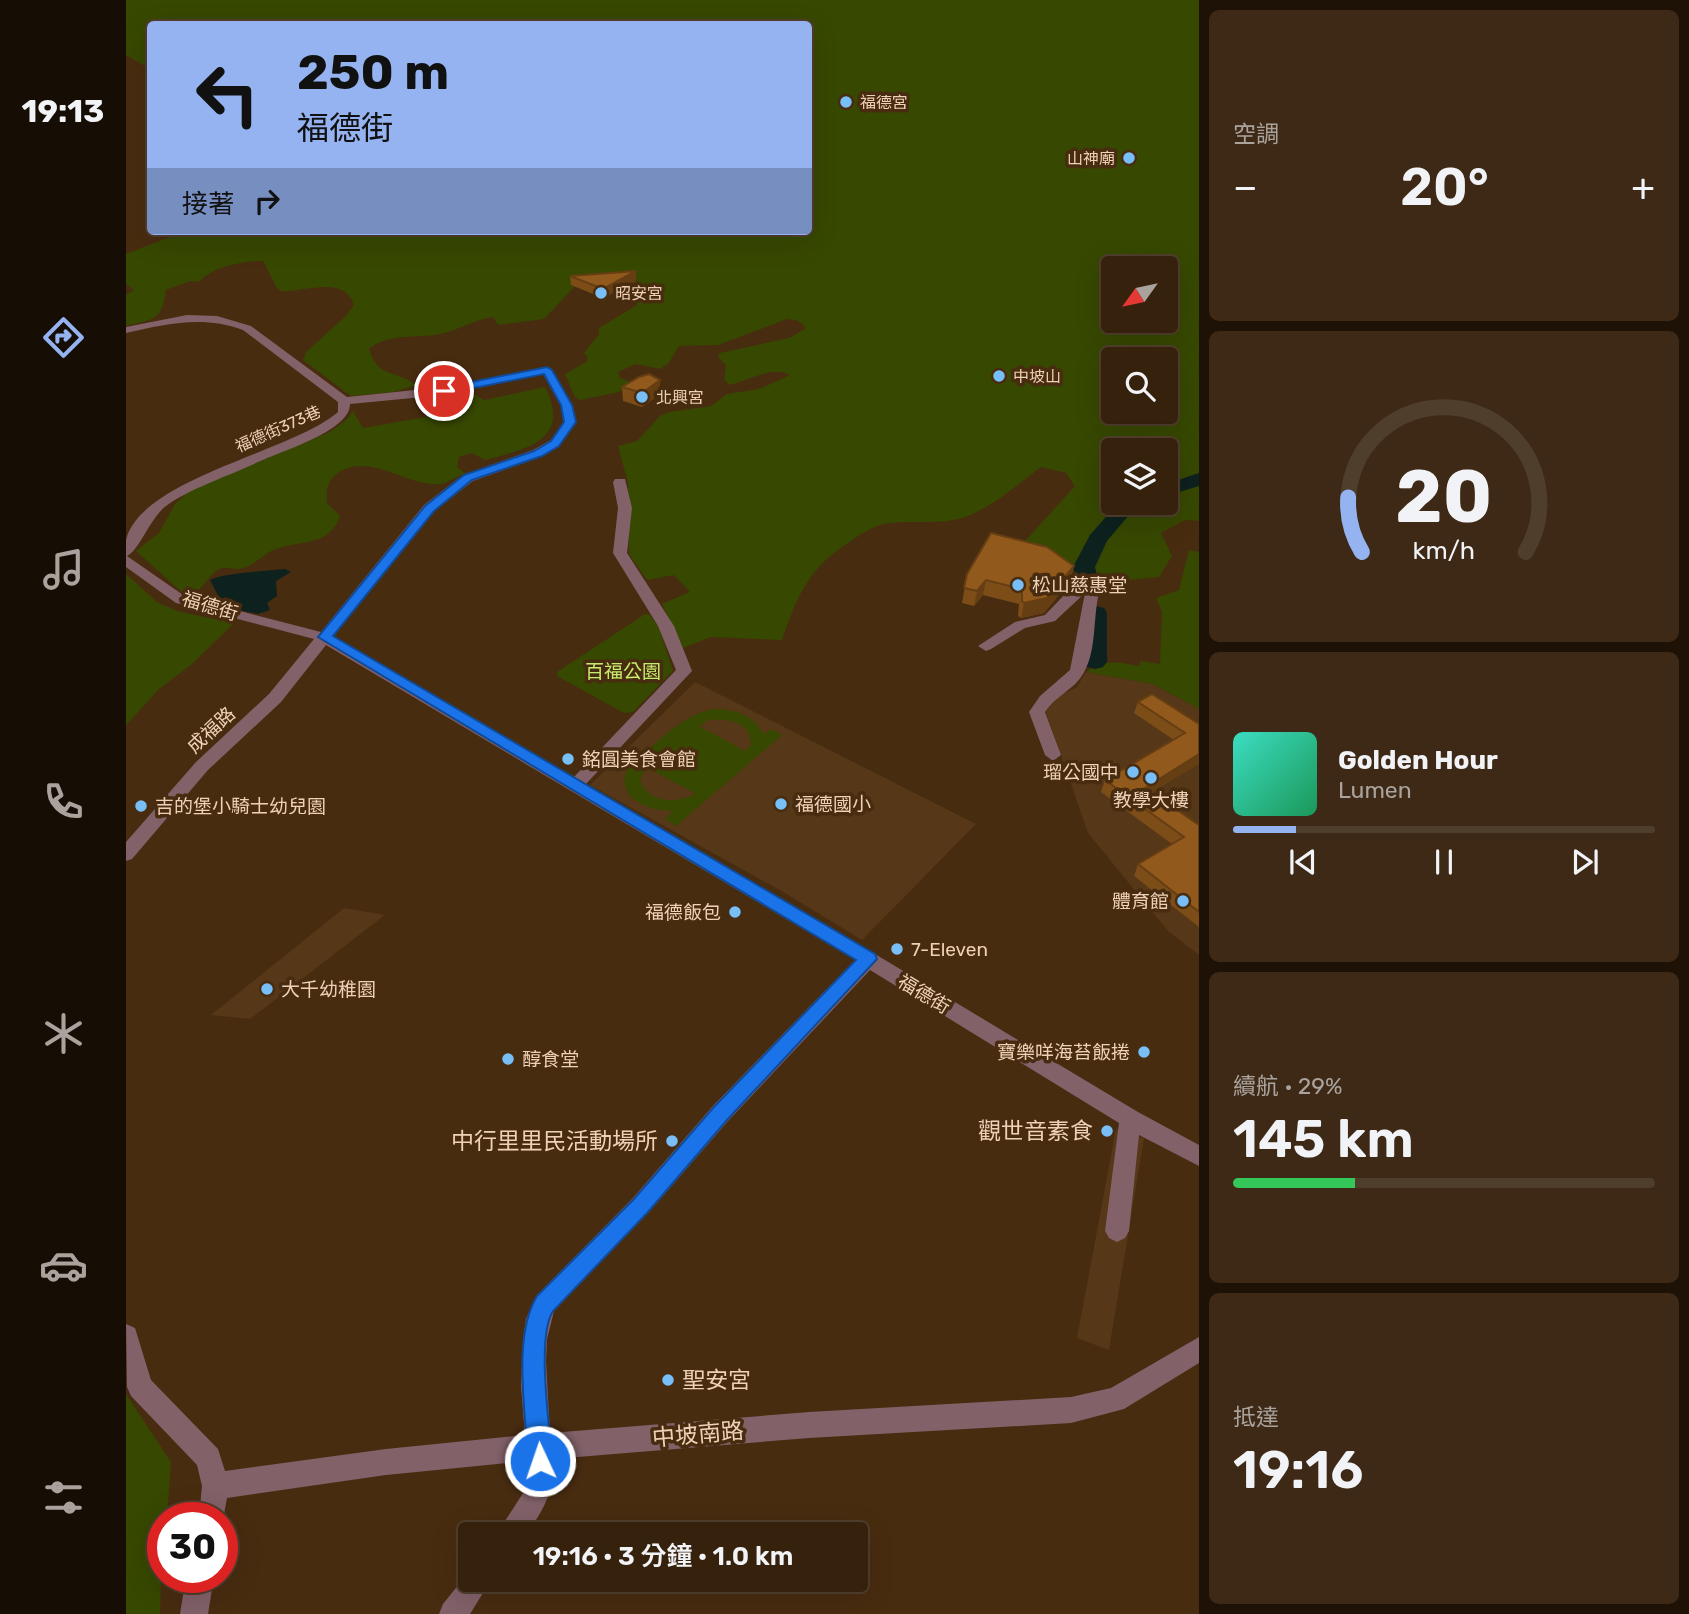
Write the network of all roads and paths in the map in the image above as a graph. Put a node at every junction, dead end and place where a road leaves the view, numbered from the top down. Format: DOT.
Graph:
graph roads {
  1 [pos="126,330"];
  2 [pos="344,401"];
  3 [pos="620,482"];
  4 [pos="126,552"];
  5 [pos="126,560"];
  6 [pos="324,637"];
  7 [pos="986,646"];
  8 [pos="1052,755"];
  9 [pos="574,787"];
  10 [pos="126,854"];
  11 [pos="868,959"];
  12 [pos="1130,1119"];
  13 [pos="1199,1156"];
  14 [pos="1117,1231"];
  15 [pos="126,1336"];
  16 [pos="1199,1349"];
  17 [pos="540,1447"];
  18 [pos="215,1486"];
  19 [pos="213,1502"];
  20 [pos="518,1522"];
  21 [pos="469,1592"];
  22 [pos="197,1593"];
  23 [pos="194,1614"];
  24 [pos="453,1614"];
  1 -- 2 [label="street, 福德街373巷"];
  2 -- 4 [label="street, 福德街373巷"];
  2 -- 6 [label="street, 成福路"];
  3 -- 9 [label="street"];
  5 -- 6 [label="street, 福德街"];
  6 -- 9 [label="street, 福德街"];
  6 -- 10 [label="street, 成福路"];
  7 -- 8 [label="street"];
  9 -- 11 [label="street, 福德街"];
  11 -- 12 [label="street, 福德街"];
  11 -- 17 [label="street"];
  12 -- 13 [label="street, 福德街"];
  12 -- 14 [label="street"];
  15 -- 18 [label="street"];
  16 -- 17 [label="street, 中坡南路"];
  17 -- 18 [label="street, 中坡南路"];
  17 -- 20 [label="street"];
  18 -- 19 [label="street"];
  21 -- 24 [label="street"];
  22 -- 23 [label="street"];
}
